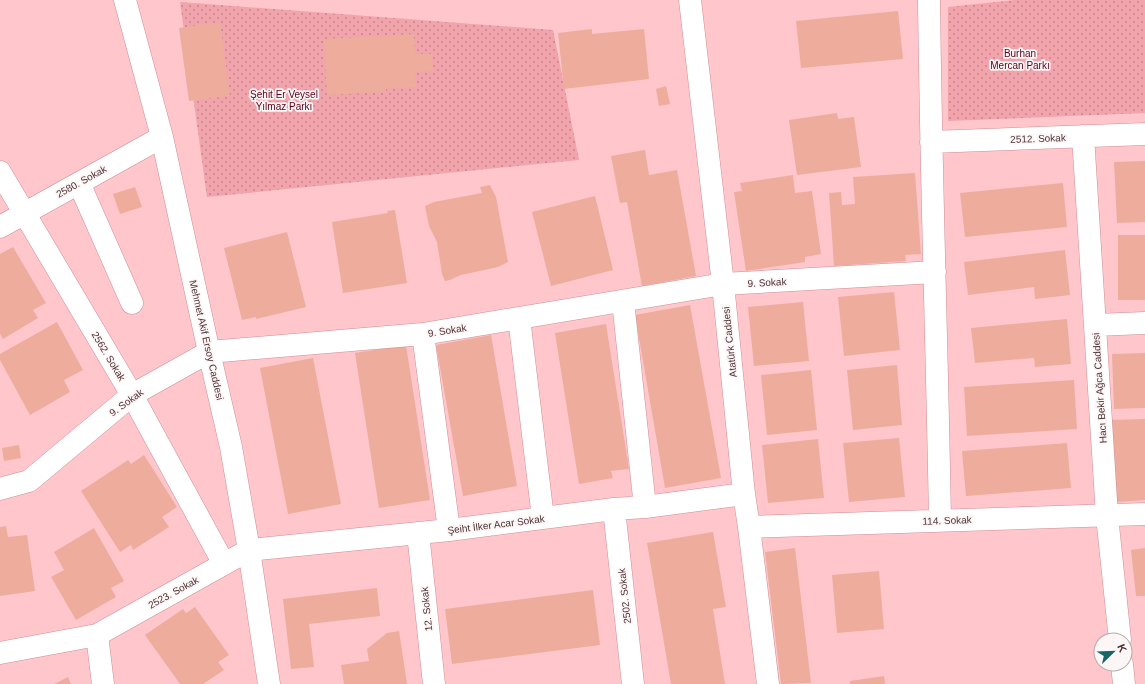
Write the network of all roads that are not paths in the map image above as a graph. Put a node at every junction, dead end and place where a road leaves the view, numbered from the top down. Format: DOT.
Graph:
graph roads {
  1 [pos="125,0"];
  2 [pos="690,0"];
  3 [pos="929,0"];
  4 [pos="1145,134"];
  5 [pos="1083,136"];
  6 [pos="162,137"];
  7 [pos="931,142"];
  8 [pos="0,172"];
  9 [pos="79,183"];
  10 [pos="24,212"];
  11 [pos="0,227"];
  12 [pos="935,272"];
  13 [pos="723,284"];
  14 [pos="623,301"];
  15 [pos="132,303"];
  16 [pos="519,318"];
  17 [pos="1145,323"];
  18 [pos="1094,325"];
  19 [pos="423,334"];
  20 [pos="209,352"];
  21 [pos="132,395"];
  22 [pos="0,490"];
  23 [pos="744,494"];
  24 [pos="646,507"];
  25 [pos="614,509"];
  26 [pos="1145,514"];
  27 [pos="1107,516"];
  28 [pos="543,518"];
  29 [pos="940,520"];
  30 [pos="749,527"];
  31 [pos="449,530"];
  32 [pos="418,533"];
  33 [pos="249,550"];
  34 [pos="224,564"];
  35 [pos="1119,632"];
  36 [pos="97,635"];
  37 [pos="0,653"];
  38 [pos="1123,672"];
  39 [pos="104,684"];
  40 [pos="269,684"];
  41 [pos="434,684"];
  42 [pos="633,684"];
  43 [pos="768,684"];
  44 [pos="1124,684"];
  1 -- 6 [label="street, Mehmet Akif Ersoy Caddesi"];
  2 -- 13 [label="street, Atatürk Caddesi"];
  3 -- 7 [label="street"];
  4 -- 5 [label="street, 2512. Sokak"];
  5 -- 7 [label="street, 2512. Sokak"];
  5 -- 18 [label="street, Hacı Bekir Ağca Caddesi"];
  6 -- 9 [label="street, 2580. Sokak"];
  6 -- 20 [label="street, Mehmet Akif Ersoy Caddesi"];
  7 -- 12 [label="street"];
  8 -- 10 [label="street, 2562. Sokak"];
  9 -- 10 [label="street, 2580. Sokak"];
  9 -- 15 [label="street"];
  10 -- 11 [label="street, 2580. Sokak"];
  10 -- 21 [label="street, 2562. Sokak"];
  12 -- 13 [label="street, 9. Sokak"];
  12 -- 29 [label="street"];
  13 -- 14 [label="street, 9. Sokak"];
  13 -- 23 [label="street, Atatürk Caddesi"];
  14 -- 16 [label="street, 9. Sokak"];
  14 -- 24 [label="street"];
  16 -- 19 [label="street, 9. Sokak"];
  16 -- 28 [label="street"];
  17 -- 18 [label="street"];
  18 -- 27 [label="street, Hacı Bekir Ağca Caddesi"];
  19 -- 20 [label="street, 9. Sokak"];
  19 -- 31 [label="street"];
  20 -- 21 [label="street, 9. Sokak"];
  20 -- 33 [label="street, Mehmet Akif Ersoy Caddesi"];
  21 -- 22 [label="street, 9. Sokak"];
  21 -- 34 [label="street, 2562. Sokak"];
  23 -- 24 [label="street, Şeiht İlker Acar Sokak"];
  23 -- 30 [label="street, Atatürk Caddesi"];
  24 -- 25 [label="street, Şeiht İlker Acar Sokak"];
  25 -- 28 [label="street, Şeiht İlker Acar Sokak"];
  25 -- 42 [label="street, 2502. Sokak"];
  26 -- 27 [label="street, 114. Sokak"];
  27 -- 29 [label="street, 114. Sokak"];
  27 -- 35 [label="street, Hacı Bekir Ağca Caddesi"];
  28 -- 31 [label="street, Şeiht İlker Acar Sokak"];
  29 -- 30 [label="street, 114. Sokak"];
  30 -- 43 [label="street, Atatürk Caddesi"];
  31 -- 32 [label="street, Şeiht İlker Acar Sokak"];
  32 -- 33 [label="street, Şeiht İlker Acar Sokak"];
  32 -- 41 [label="street, 12. Sokak"];
  33 -- 34 [label="street, 2523. Sokak"];
  33 -- 40 [label="street, Mehmet Akif Ersoy Caddesi"];
  34 -- 36 [label="street, 2523. Sokak"];
  36 -- 37 [label="street, 2523. Sokak"];
  36 -- 39 [label="street"];
  38 -- 44 [label="street"];
}
